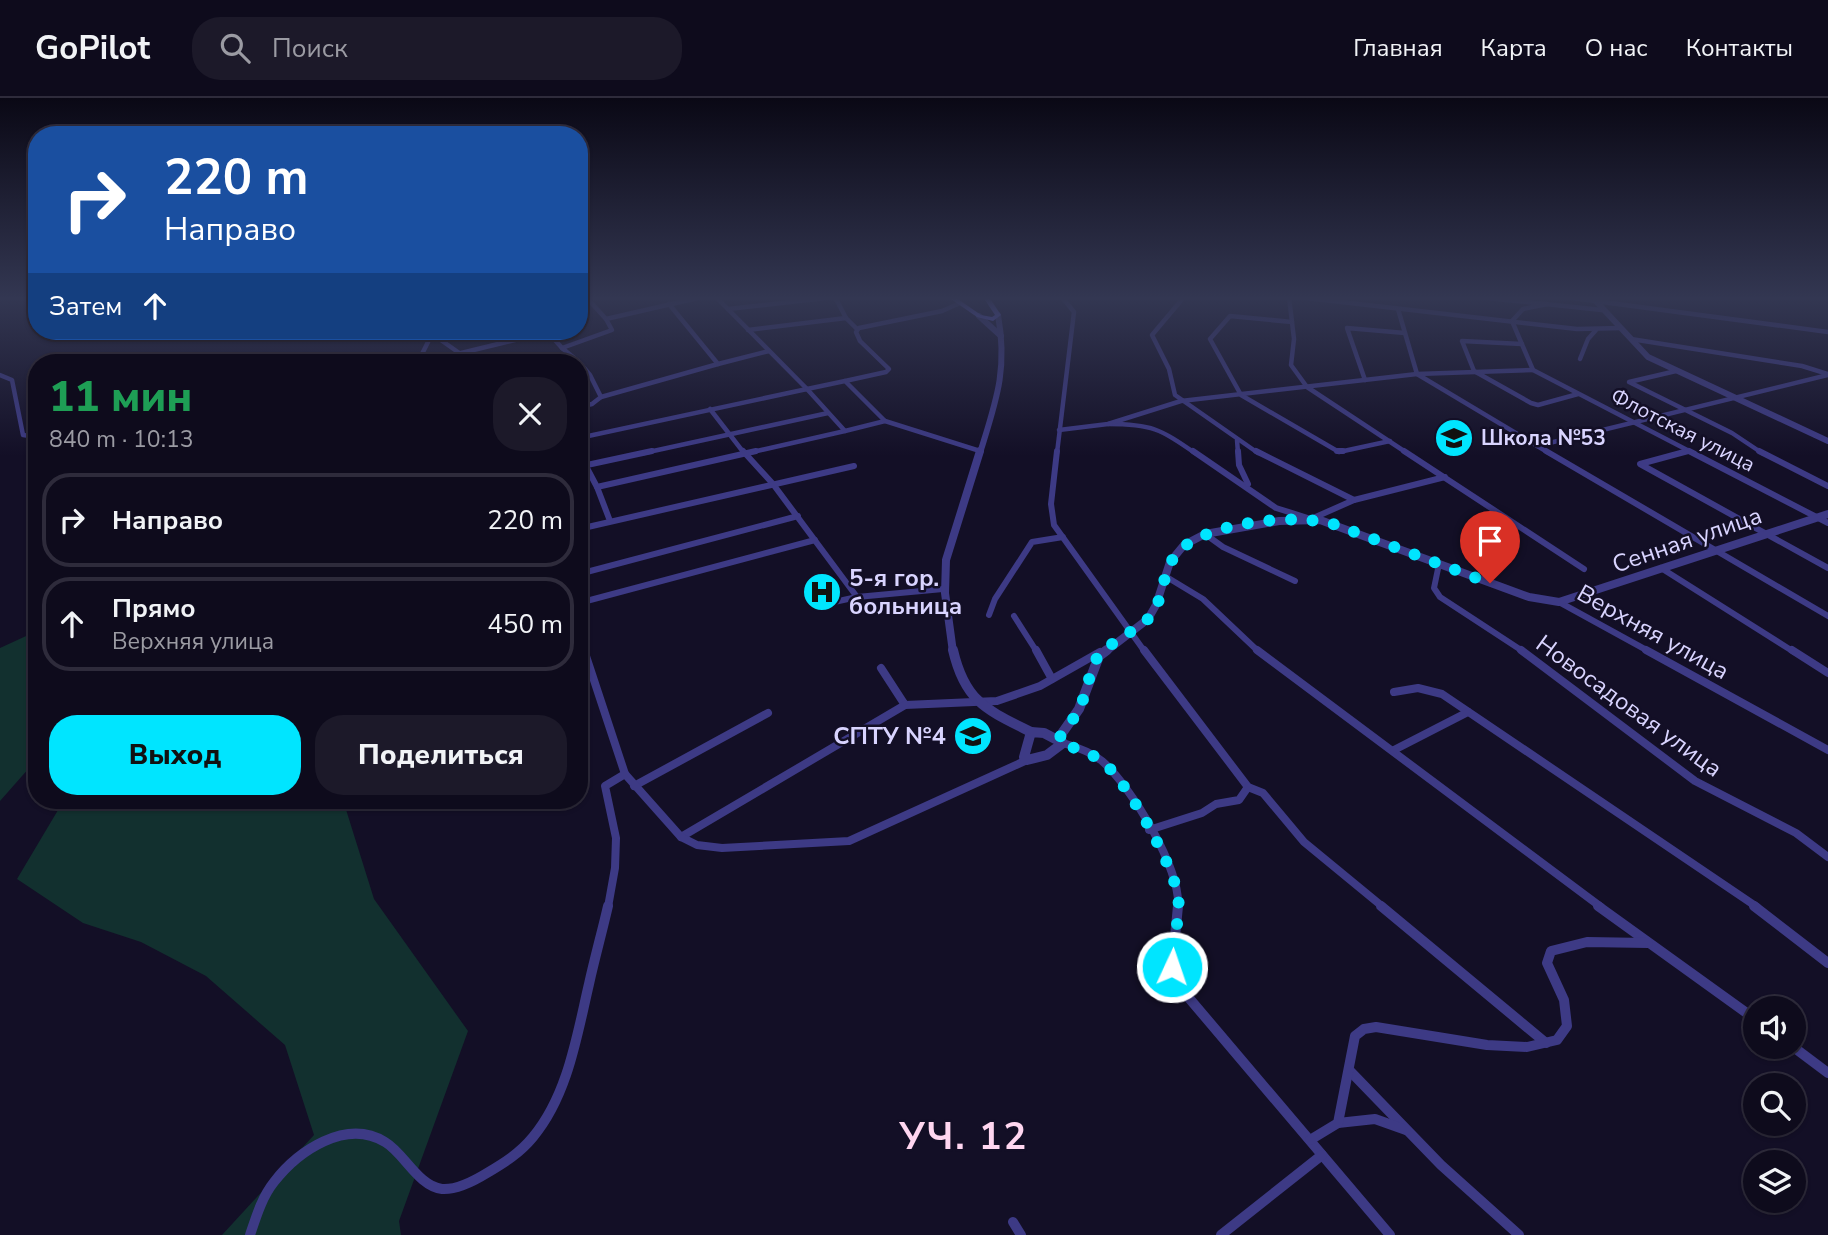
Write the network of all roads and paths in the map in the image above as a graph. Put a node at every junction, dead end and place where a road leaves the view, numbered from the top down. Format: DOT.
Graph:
graph roads {
  1 [pos="452,350"];
  2 [pos="472,350"];
  3 [pos="707,350"];
  4 [pos="870,350"];
  5 [pos="1002,350"];
  6 [pos="1069,350"];
  7 [pos="1160,350"];
  8 [pos="1216,350"];
  9 [pos="1291,350"];
  10 [pos="1355,350"];
  11 [pos="1410,350"];
  12 [pos="1466,350"];
  13 [pos="1524,350"];
  14 [pos="1584,350"];
  15 [pos="1641,350"];
  16 [pos="1701,350"];
  17 [pos="769,351"];
  18 [pos="457,354"];
  19 [pos="1580,359"];
  20 [pos="719,364"];
  21 [pos="1533,370"];
  22 [pos="1474,371"];
  23 [pos="1676,371"];
  24 [pos="588,373"];
  25 [pos="1417,374"];
  26 [pos="0,375"];
  27 [pos="1828,375"];
  28 [pos="1365,380"];
  29 [pos="845,381"];
  30 [pos="1307,387"];
  31 [pos="807,389"];
  32 [pos="1579,394"];
  33 [pos="1241,395"];
  34 [pos="601,397"];
  35 [pos="1733,397"];
  36 [pos="1181,401"];
  37 [pos="588,405"];
  38 [pos="710,409"];
  39 [pos="1682,409"];
  40 [pos="828,412"];
  41 [pos="884,421"];
  42 [pos="1633,422"];
  43 [pos="1108,424"];
  44 [pos="1059,430"];
  45 [pos="845,431"];
  46 [pos="729,434"];
  47 [pos="28,436"];
  48 [pos="588,437"];
  49 [pos="1237,440"];
  50 [pos="1390,441"];
  51 [pos="1828,441"];
  52 [pos="1537,446"];
  53 [pos="980,451"];
  54 [pos="1688,451"];
  55 [pos="745,454"];
  56 [pos="588,465"];
  57 [pos="854,466"];
  58 [pos="588,467"];
  59 [pos="1445,477"];
  60 [pos="773,484"];
  61 [pos="1828,486"];
  62 [pos="597,487"];
  63 [pos="1250,488"];
  64 [pos="1354,500"];
  65 [pos="1828,513"];
  66 [pos="798,516"];
  67 [pos="1816,517"];
  68 [pos="1311,519"];
  69 [pos="610,521"];
  70 [pos="1828,523"];
  71 [pos="588,527"];
  72 [pos="1766,533"];
  73 [pos="1205,534"];
  74 [pos="1063,537"];
  75 [pos="815,540"];
  76 [pos="1713,550"];
  77 [pos="1439,564"];
  78 [pos="1661,568"];
  79 [pos="1828,568"];
  80 [pos="1584,569"];
  81 [pos="588,571"];
  82 [pos="1165,576"];
  83 [pos="1295,582"];
  84 [pos="943,589"];
  85 [pos="857,597"];
  86 [pos="588,601"];
  87 [pos="1559,603"];
  88 [pos="816,606"];
  89 [pos="989,615"];
  90 [pos="1014,616"];
  91 [pos="1828,616"];
  92 [pos="1131,632"];
  93 [pos="1118,642"];
  94 [pos="588,662"];
  95 [pos="881,667"];
  96 [pos="1828,673"];
  97 [pos="1052,679"];
  98 [pos="1394,692"];
  99 [pos="979,704"];
  100 [pos="905,705"];
  101 [pos="1468,712"];
  102 [pos="768,713"];
  103 [pos="1031,732"];
  104 [pos="1060,741"];
  105 [pos="1394,750"];
  106 [pos="1828,750"];
  107 [pos="1027,760"];
  108 [pos="625,774"];
  109 [pos="634,786"];
  110 [pos="1248,787"];
  111 [pos="1149,830"];
  112 [pos="681,837"];
  113 [pos="1828,858"];
  114 [pos="1648,943"];
  115 [pos="1828,963"];
  116 [pos="1743,1010"];
  117 [pos="1546,1043"];
  118 [pos="1806,1056"];
  119 [pos="1349,1070"];
  120 [pos="1828,1073"];
  121 [pos="1338,1123"];
  122 [pos="1410,1131"];
  123 [pos="1310,1140"];
  124 [pos="1322,1154"];
  125 [pos="1013,1222"];
  126 [pos="250,1235"];
  127 [pos="1021,1235"];
  128 [pos="1221,1235"];
  129 [pos="1390,1235"];
  130 [pos="1519,1235"];
  1 -- 18 [label="street"];
  2 -- 18 [label="street"];
  3 -- 20 [label="street"];
  4 -- 29 [label="street"];
  5 -- 53 [label="street"];
  6 -- 44 [label="street"];
  7 -- 36 [label="street"];
  8 -- 33 [label="street"];
  9 -- 30 [label="street"];
  10 -- 28 [label="street"];
  11 -- 25 [label="street"];
  12 -- 22 [label="street"];
  13 -- 21 [label="street"];
  14 -- 19 [label="street"];
  15 -- 23 [label="street"];
  16 -- 27 [label="street"];
  17 -- 20 [label="street"];
  17 -- 31 [label="street"];
  20 -- 34 [label="street"];
  21 -- 22 [label="street"];
  21 -- 32 [label="street, Флотская улица"];
  22 -- 25 [label="street"];
  22 -- 32 [label="street"];
  23 -- 35 [label="street"];
  23 -- 39 [label="street"];
  24 -- 34 [label="street"];
  25 -- 28 [label="street"];
  25 -- 52 [label="street"];
  26 -- 47 [label="street"];
  27 -- 35 [label="street"];
  28 -- 30 [label="street"];
  29 -- 31 [label="street"];
  29 -- 41 [label="street"];
  30 -- 33 [label="street"];
  30 -- 50 [label="street"];
  31 -- 38 [label="street"];
  31 -- 40 [label="street"];
  32 -- 42 [label="street, Флотская улица"];
  33 -- 36 [label="street"];
  33 -- 50 [label="street"];
  34 -- 37 [label="street"];
  35 -- 39 [label="street"];
  35 -- 51 [label="street"];
  36 -- 43 [label="street"];
  36 -- 49 [label="street"];
  38 -- 46 [label="street"];
  38 -- 48 [label="street"];
  39 -- 42 [label="street"];
  39 -- 61 [label="street"];
  40 -- 45 [label="street"];
  40 -- 46 [label="street"];
  41 -- 45 [label="street"];
  41 -- 53 [label="street"];
  42 -- 52 [label="street"];
  42 -- 54 [label="street, Флотская улица"];
  43 -- 44 [label="street"];
  43 -- 63 [label="street, Верхняя улица"];
  44 -- 74 [label="street"];
  45 -- 55 [label="street"];
  46 -- 55 [label="street"];
  46 -- 56 [label="street"];
  49 -- 63 [label="street"];
  49 -- 64 [label="street"];
  50 -- 59 [label="street"];
  52 -- 76 [label="street"];
  53 -- 84 [label="street"];
  54 -- 67 [label="street, Флотская улица"];
  54 -- 72 [label="street"];
  55 -- 60 [label="street"];
  55 -- 62 [label="street"];
  57 -- 60 [label="street"];
  58 -- 62 [label="street"];
  59 -- 64 [label="street"];
  59 -- 80 [label="street"];
  60 -- 66 [label="street"];
  60 -- 69 [label="street"];
  62 -- 69 [label="street"];
  63 -- 68 [label="street, Верхняя улица"];
  64 -- 68 [label="street"];
  65 -- 67 [label="street, Сенная улица"];
  66 -- 75 [label="street"];
  66 -- 81 [label="street"];
  67 -- 70 [label="street, Флотская улица"];
  67 -- 72 [label="street, Сенная улица"];
  68 -- 73 [label="street"];
  68 -- 77 [label="street, Верхняя улица"];
  69 -- 71 [label="street"];
  72 -- 76 [label="street, Сенная улица"];
  72 -- 79 [label="street"];
  73 -- 82 [label="street"];
  73 -- 83 [label="street"];
  74 -- 89 [label="street"];
  74 -- 92 [label="street"];
  75 -- 85 [label="street"];
  75 -- 86 [label="street"];
  76 -- 78 [label="street, Сенная улица"];
  76 -- 91 [label="street"];
  77 -- 87 [label="street, Верхняя улица"];
  77 -- 113 [label="street, Новосадовая улица"];
  78 -- 87 [label="street, Сенная улица"];
  78 -- 96 [label="street"];
  82 -- 92 [label="street"];
  82 -- 105 [label="street"];
  84 -- 85 [label="street"];
  84 -- 99 [label="street"];
  85 -- 88 [label="street"];
  87 -- 106 [label="street, Верхняя улица"];
  90 -- 97 [label="street"];
  92 -- 93 [label="street"];
  92 -- 110 [label="street"];
  93 -- 97 [label="street"];
  93 -- 104 [label="street"];
  94 -- 108 [label="street"];
  95 -- 100 [label="street"];
  97 -- 99 [label="street"];
  98 -- 101 [label="street"];
  99 -- 100 [label="street"];
  99 -- 103 [label="street"];
  100 -- 112 [label="street"];
  101 -- 105 [label="street"];
  101 -- 115 [label="street"];
  102 -- 109 [label="street"];
  103 -- 104 [label="street"];
  103 -- 107 [label="street"];
  104 -- 107 [label="street"];
  104 -- 111 [label="street"];
  105 -- 114 [label="street"];
  107 -- 112 [label="street"];
  108 -- 109 [label="street"];
  108 -- 126 [label="street"];
  109 -- 112 [label="street"];
  110 -- 111 [label="street"];
  110 -- 117 [label="street"];
  111 -- 123 [label="street"];
  114 -- 116 [label="street"];
  114 -- 117 [label="street"];
  117 -- 119 [label="street"];
  118 -- 120 [label="street"];
  119 -- 121 [label="street"];
  119 -- 122 [label="street"];
  121 -- 122 [label="street"];
  121 -- 123 [label="street"];
  122 -- 130 [label="street"];
  123 -- 124 [label="street"];
  124 -- 128 [label="street"];
  124 -- 129 [label="street"];
  125 -- 127 [label="street"];
}
